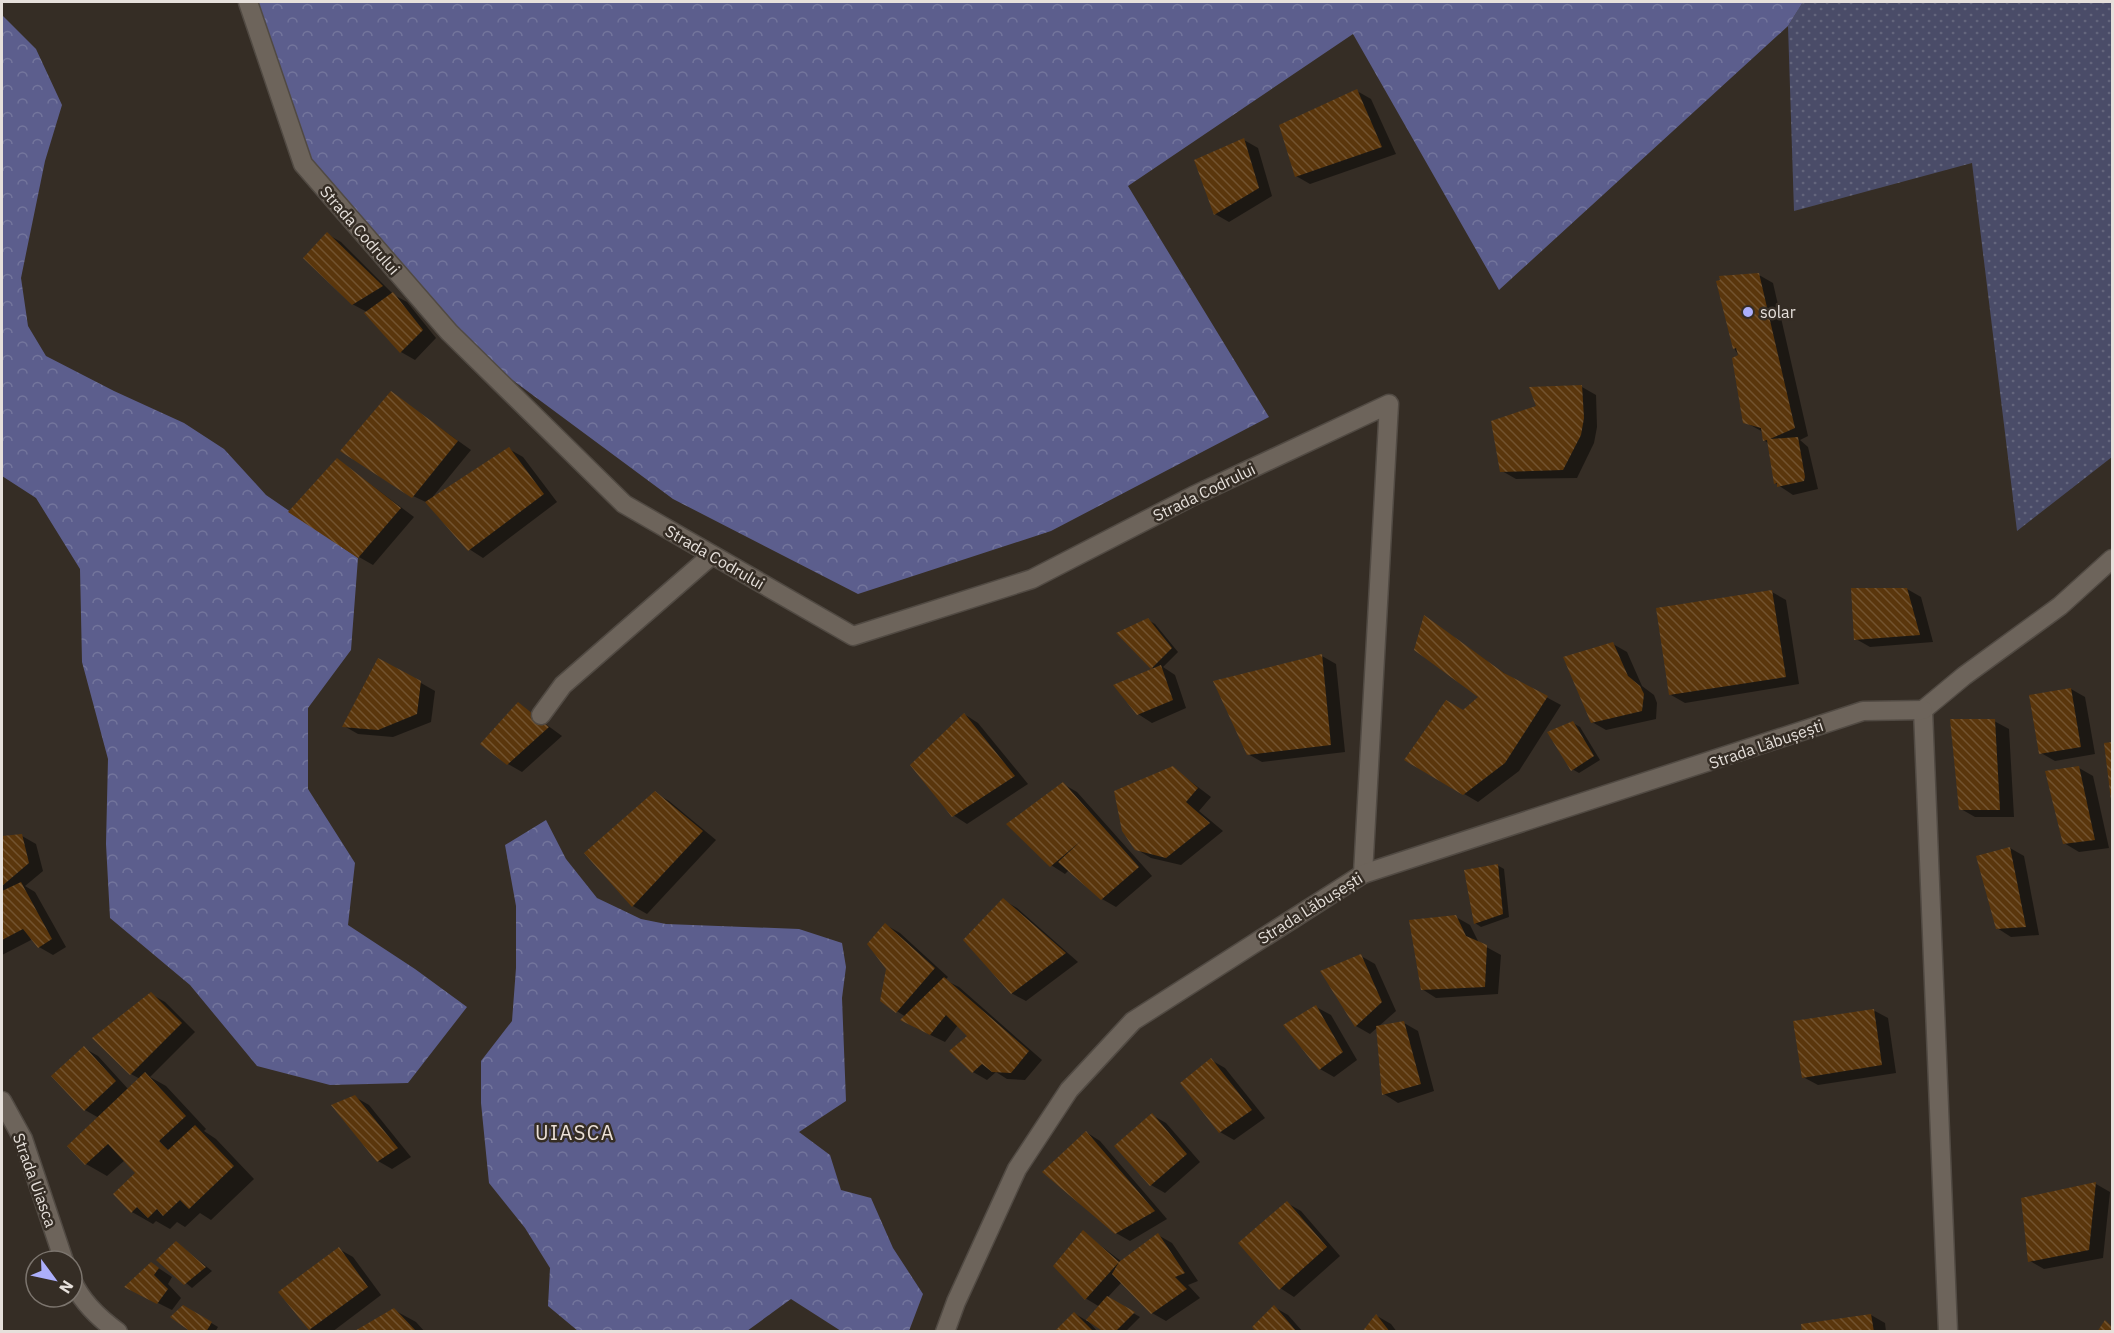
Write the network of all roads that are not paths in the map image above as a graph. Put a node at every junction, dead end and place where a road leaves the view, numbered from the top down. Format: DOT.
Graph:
graph roads {
  1 [pos="248,2"];
  2 [pos="712,555"];
  3 [pos="2112,559"];
  4 [pos="1923,710"];
  5 [pos="541,715"];
  6 [pos="1363,874"];
  7 [pos="2,1101"];
  8 [pos="60,1249"];
  9 [pos="84,1299"];
  10 [pos="118,1332"];
  11 [pos="945,1332"];
  12 [pos="1948,1332"];
  1 -- 2 [label="street, Strada Codrului"];
  2 -- 5 [label="street"];
  2 -- 6 [label="street, Strada Codrului"];
  3 -- 4 [label="street"];
  4 -- 6 [label="street, Strada Lăbușești"];
  4 -- 12 [label="street"];
  6 -- 11 [label="street, Strada Lăbușești"];
  7 -- 8 [label="street, Strada Uiasca"];
  9 -- 10 [label="street"];
}
